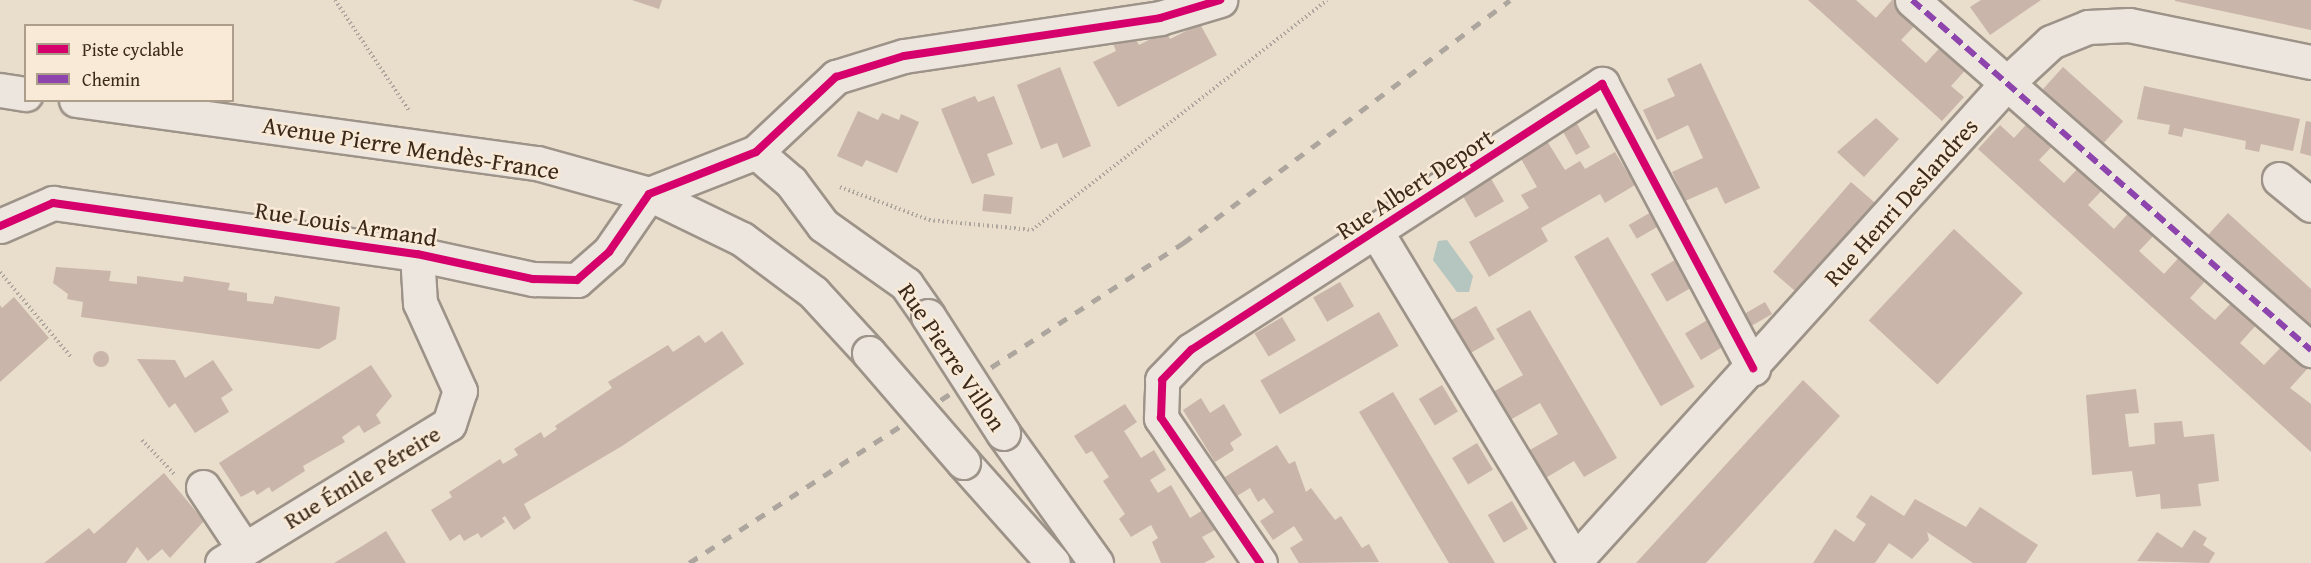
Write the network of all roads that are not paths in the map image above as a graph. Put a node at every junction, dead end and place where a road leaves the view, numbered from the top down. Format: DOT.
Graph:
graph roads {
  1 [pos="1220,0"];
  2 [pos="1917,1"];
  3 [pos="2132,12"];
  4 [pos="2311,62"];
  5 [pos="2007,83"];
  6 [pos="0,90"];
  7 [pos="24,94"];
  8 [pos="91,102"];
  9 [pos="756,152"];
  10 [pos="2279,179"];
  11 [pos="649,194"];
  12 [pos="2311,205"];
  13 [pos="0,226"];
  14 [pos="1377,233"];
  15 [pos="417,254"];
  16 [pos="847,325"];
  17 [pos="2311,350"];
  18 [pos="1753,368"];
  19 [pos="203,487"];
  20 [pos="233,556"];
  21 [pos="1574,562"];
  22 [pos="1053,563"];
  23 [pos="1096,563"];
  24 [pos="1260,563"];
  1 -- 9 [label="street"];
  2 -- 5 [label="street"];
  3 -- 4 [label="street, Rue Henri Deslandres"];
  3 -- 5 [label="street, Rue Henri Deslandres"];
  5 -- 17 [label="street"];
  5 -- 18 [label="street, Rue Henri Deslandres"];
  6 -- 7 [label="street"];
  8 -- 11 [label="street, Avenue Pierre Mendès-France"];
  9 -- 11 [label="street"];
  9 -- 23 [label="street, Rue Pierre Villon, bridge"];
  10 -- 12 [label="street"];
  11 -- 15 [label="street, Rue Louis Armand"];
  11 -- 16 [label="street, Avenue Pierre Mendès-France"];
  13 -- 15 [label="street, Rue Louis Armand"];
  14 -- 18 [label="street, Rue Albert Deport"];
  14 -- 21 [label="street, Rue Albert Deport"];
  14 -- 24 [label="street, Rue Albert Deport"];
  15 -- 20 [label="street, Rue Émile Péreire"];
  16 -- 22 [label="street, Rue Pierre Villon, bridge"];
  18 -- 21 [label="street, Rue Henri Deslandres"];
  19 -- 20 [label="street, Rue Émile Péreire"];
}
